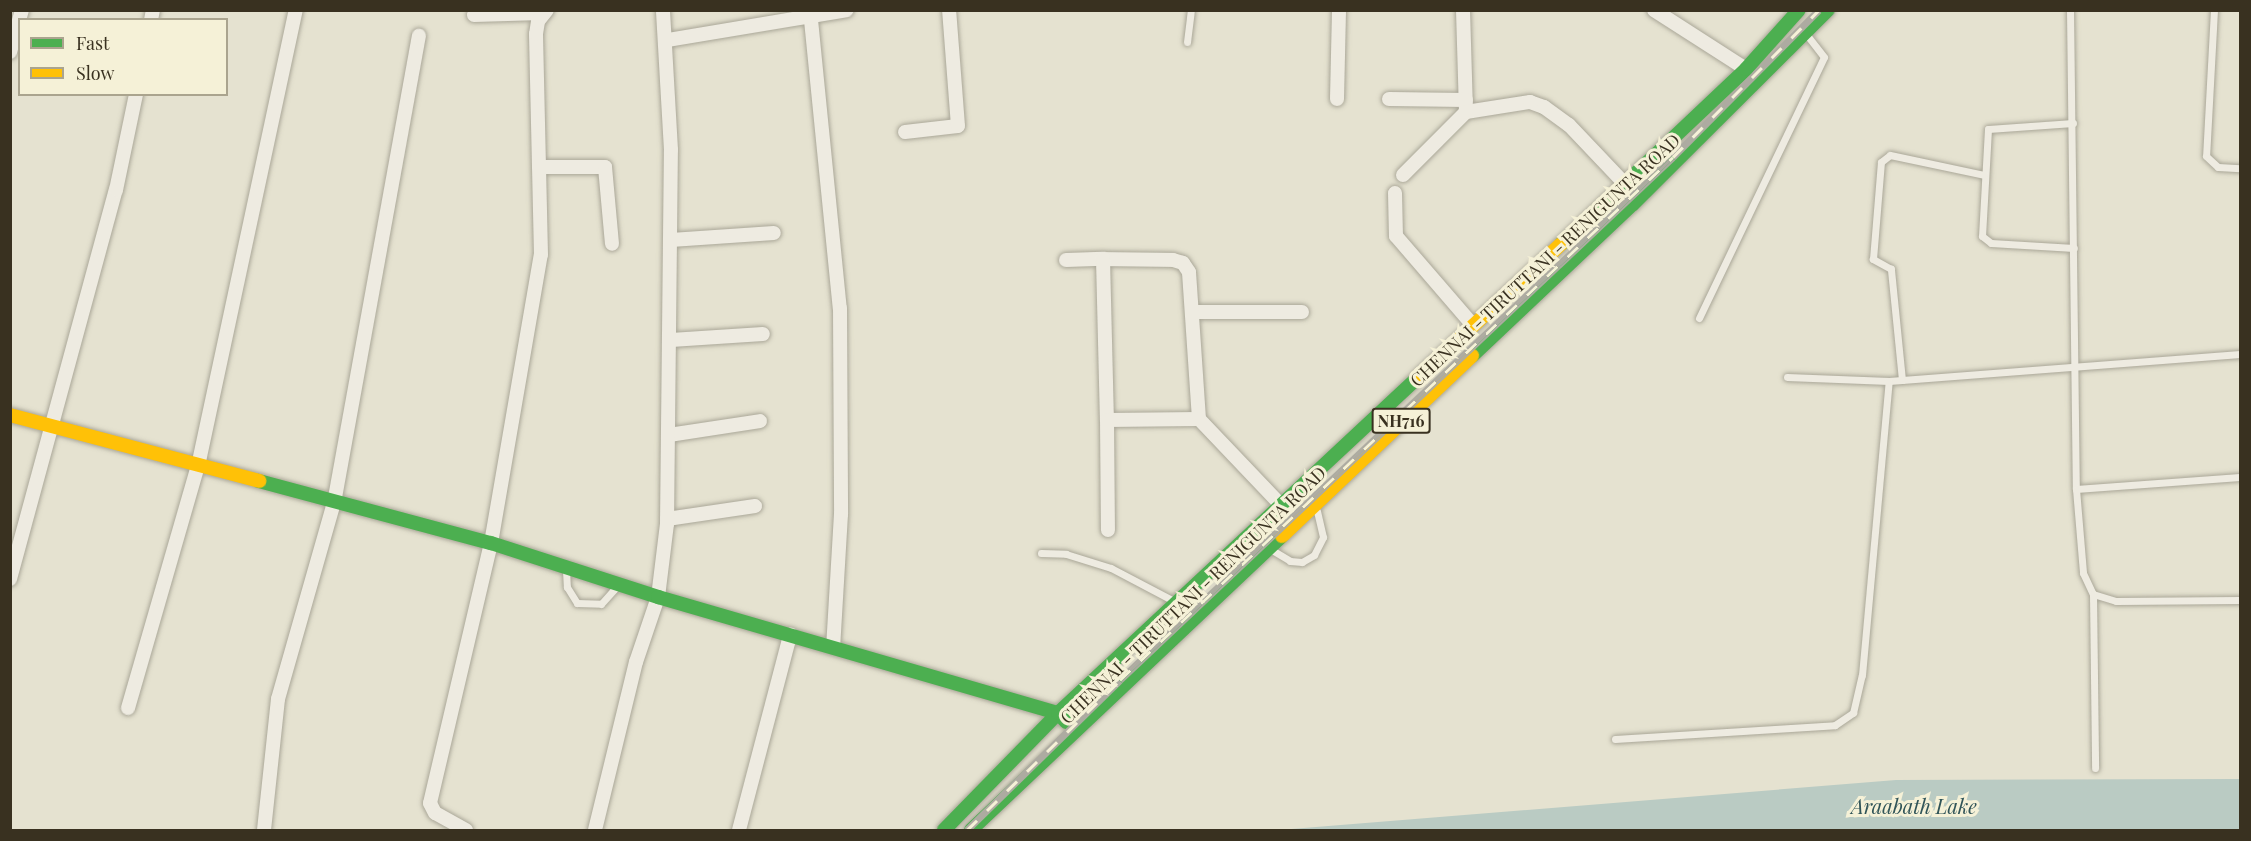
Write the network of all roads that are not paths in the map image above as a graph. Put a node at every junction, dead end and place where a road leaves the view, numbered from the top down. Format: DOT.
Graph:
graph roads {
  1 [pos="296,10"];
  2 [pos="663,10"];
  3 [pos="848,10"];
  4 [pos="949,10"];
  5 [pos="1191,10"];
  6 [pos="1339,10"];
  7 [pos="1463,10"];
  8 [pos="1654,10"];
  9 [pos="1799,10"];
  10 [pos="1828,10"];
  11 [pos="2070,10"];
  12 [pos="2214,10"];
  13 [pos="545,12"];
  14 [pos="810,13"];
  15 [pos="474,15"];
  16 [pos="18,24"];
  17 [pos="1806,33"];
  18 [pos="418,36"];
  19 [pos="668,40"];
  20 [pos="1187,42"];
  21 [pos="10,52"];
  22 [pos="1746,69"];
  23 [pos="136,96"];
  24 [pos="1337,99"];
  25 [pos="1389,99"];
  26 [pos="1466,106"];
  27 [pos="2073,123"];
  28 [pos="905,132"];
  29 [pos="540,167"];
  30 [pos="2241,168"];
  31 [pos="1403,175"];
  32 [pos="1984,175"];
  33 [pos="1625,184"];
  34 [pos="1395,193"];
  35 [pos="774,233"];
  36 [pos="671,240"];
  37 [pos="612,244"];
  38 [pos="2074,248"];
  39 [pos="1066,260"];
  40 [pos="1104,260"];
  41 [pos="1194,312"];
  42 [pos="1302,312"];
  43 [pos="1699,318"];
  44 [pos="1472,324"];
  45 [pos="763,334"];
  46 [pos="671,340"];
  47 [pos="2241,354"];
  48 [pos="2075,365"];
  49 [pos="1787,377"];
  50 [pos="1902,380"];
  51 [pos="1889,381"];
  52 [pos="10,415"];
  53 [pos="1107,420"];
  54 [pos="1198,420"];
  55 [pos="760,421"];
  56 [pos="53,427"];
  57 [pos="669,435"];
  58 [pos="198,466"];
  59 [pos="2241,477"];
  60 [pos="2076,489"];
  61 [pos="334,503"];
  62 [pos="1315,503"];
  63 [pos="1280,504"];
  64 [pos="755,506"];
  65 [pos="667,519"];
  66 [pos="1108,530"];
  67 [pos="491,543"];
  68 [pos="1268,548"];
  69 [pos="1041,553"];
  70 [pos="566,567"];
  71 [pos="10,579"];
  72 [pos="618,584"];
  73 [pos="2093,594"];
  74 [pos="658,597"];
  75 [pos="2241,600"];
  76 [pos="1176,603"];
  77 [pos="790,635"];
  78 [pos="833,648"];
  79 [pos="128,708"];
  80 [pos="1058,713"];
  81 [pos="1075,731"];
  82 [pos="1615,739"];
  83 [pos="2095,768"];
  84 [pos="264,831"];
  85 [pos="466,831"];
  86 [pos="595,831"];
  87 [pos="739,831"];
  88 [pos="944,831"];
  89 [pos="971,831"];
  1 -- 58 [label="street"];
  2 -- 19 [label="street"];
  3 -- 14 [label="street"];
  4 -- 28 [label="street"];
  5 -- 20 [label="lane"];
  6 -- 24 [label="street"];
  7 -- 26 [label="street"];
  8 -- 22 [label="street"];
  9 -- 22 [label="main road, CHENNAI - TIRUTTANI - RENIGUNTA ROAD / NH716"];
  10 -- 17 [label="main road, CHENNAI - TIRUTTANI - RENIGUNTA ROAD / NH716"];
  11 -- 27 [label="lane"];
  12 -- 30 [label="lane"];
  13 -- 15 [label="street"];
  13 -- 29 [label="street"];
  14 -- 19 [label="street"];
  14 -- 78 [label="street"];
  16 -- 21 [label="street"];
  17 -- 43 [label="lane"];
  17 -- 62 [label="main road, CHENNAI - TIRUTTANI - RENIGUNTA ROAD / NH716"];
  18 -- 61 [label="street"];
  19 -- 36 [label="street"];
  22 -- 33 [label="main road, CHENNAI - TIRUTTANI - RENIGUNTA ROAD / NH716"];
  23 -- 56 [label="street"];
  25 -- 26 [label="street"];
  26 -- 31 [label="street"];
  26 -- 33 [label="street"];
  27 -- 32 [label="lane"];
  27 -- 38 [label="lane"];
  29 -- 37 [label="street"];
  29 -- 67 [label="street"];
  32 -- 38 [label="lane"];
  32 -- 50 [label="lane"];
  33 -- 44 [label="main road, CHENNAI - TIRUTTANI - RENIGUNTA ROAD / NH716"];
  34 -- 44 [label="street"];
  35 -- 36 [label="street"];
  36 -- 46 [label="street"];
  38 -- 48 [label="lane"];
  39 -- 40 [label="street"];
  40 -- 41 [label="street"];
  40 -- 53 [label="street"];
  41 -- 42 [label="street"];
  41 -- 54 [label="street"];
  44 -- 63 [label="main road, CHENNAI - TIRUTTANI - RENIGUNTA ROAD / NH716"];
  45 -- 46 [label="street"];
  46 -- 57 [label="street"];
  47 -- 48 [label="lane"];
  48 -- 50 [label="lane"];
  48 -- 60 [label="lane"];
  49 -- 51 [label="lane"];
  50 -- 51 [label="lane"];
  51 -- 82 [label="lane"];
  52 -- 56 [label="main road"];
  53 -- 54 [label="street"];
  53 -- 66 [label="street"];
  54 -- 63 [label="street"];
  55 -- 57 [label="street"];
  56 -- 58 [label="main road"];
  56 -- 71 [label="street"];
  57 -- 65 [label="street"];
  58 -- 61 [label="main road"];
  58 -- 79 [label="street"];
  59 -- 60 [label="lane"];
  60 -- 73 [label="lane"];
  61 -- 67 [label="main road"];
  61 -- 84 [label="street"];
  62 -- 68 [label="main road, CHENNAI - TIRUTTANI - RENIGUNTA ROAD / NH716"];
  62 -- 68 [label="lane"];
  63 -- 76 [label="main road, CHENNAI - TIRUTTANI - RENIGUNTA ROAD / NH716"];
  64 -- 65 [label="street"];
  65 -- 74 [label="street"];
  67 -- 70 [label="main road"];
  67 -- 85 [label="street"];
  68 -- 81 [label="main road, CHENNAI - TIRUTTANI - RENIGUNTA ROAD / NH716"];
  69 -- 76 [label="lane"];
  70 -- 72 [label="main road"];
  70 -- 72 [label="lane"];
  72 -- 74 [label="main road"];
  73 -- 75 [label="lane"];
  73 -- 83 [label="lane"];
  74 -- 77 [label="main road"];
  74 -- 86 [label="street"];
  76 -- 80 [label="main road, CHENNAI - TIRUTTANI - RENIGUNTA ROAD / NH716"];
  77 -- 78 [label="main road"];
  77 -- 87 [label="street"];
  78 -- 80 [label="main road"];
  80 -- 81 [label="main road"];
  80 -- 88 [label="main road, CHENNAI - TIRUTTANI - RENIGUNTA ROAD / NH716"];
  81 -- 89 [label="main road, CHENNAI - TIRUTTANI - RENIGUNTA ROAD / NH716"];
}
